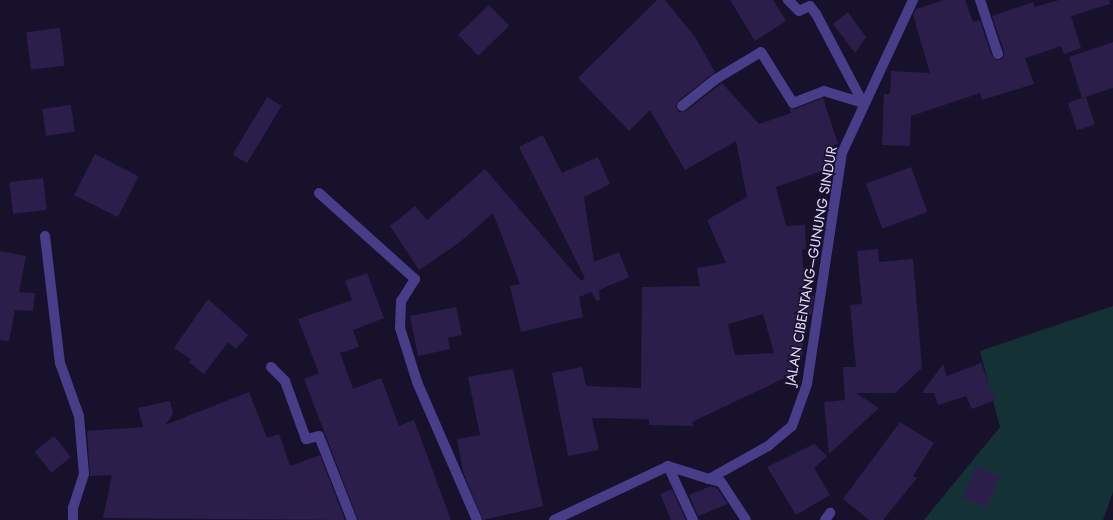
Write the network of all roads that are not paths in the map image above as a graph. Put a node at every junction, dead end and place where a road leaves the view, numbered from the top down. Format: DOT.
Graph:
graph roads {
  1 [pos="788,0"];
  2 [pos="913,0"];
  3 [pos="980,0"];
  4 [pos="998,54"];
  5 [pos="863,103"];
  6 [pos="682,106"];
  7 [pos="319,193"];
  8 [pos="44,236"];
  9 [pos="271,367"];
  10 [pos="668,466"];
  11 [pos="709,479"];
  12 [pos="73,520"];
  13 [pos="352,520"];
  14 [pos="477,520"];
  15 [pos="554,520"];
  16 [pos="693,520"];
  17 [pos="746,520"];
  1 -- 5 [label="street"];
  2 -- 5 [label="street, JALAN CIBENTANG–GUNUNG SINDUR"];
  3 -- 4 [label="street"];
  5 -- 6 [label="street"];
  5 -- 11 [label="street, JALAN CIBENTANG–GUNUNG SINDUR"];
  7 -- 14 [label="street"];
  8 -- 12 [label="street"];
  9 -- 13 [label="street"];
  10 -- 11 [label="street"];
  10 -- 15 [label="street"];
  10 -- 16 [label="street"];
  11 -- 17 [label="street"];
}
